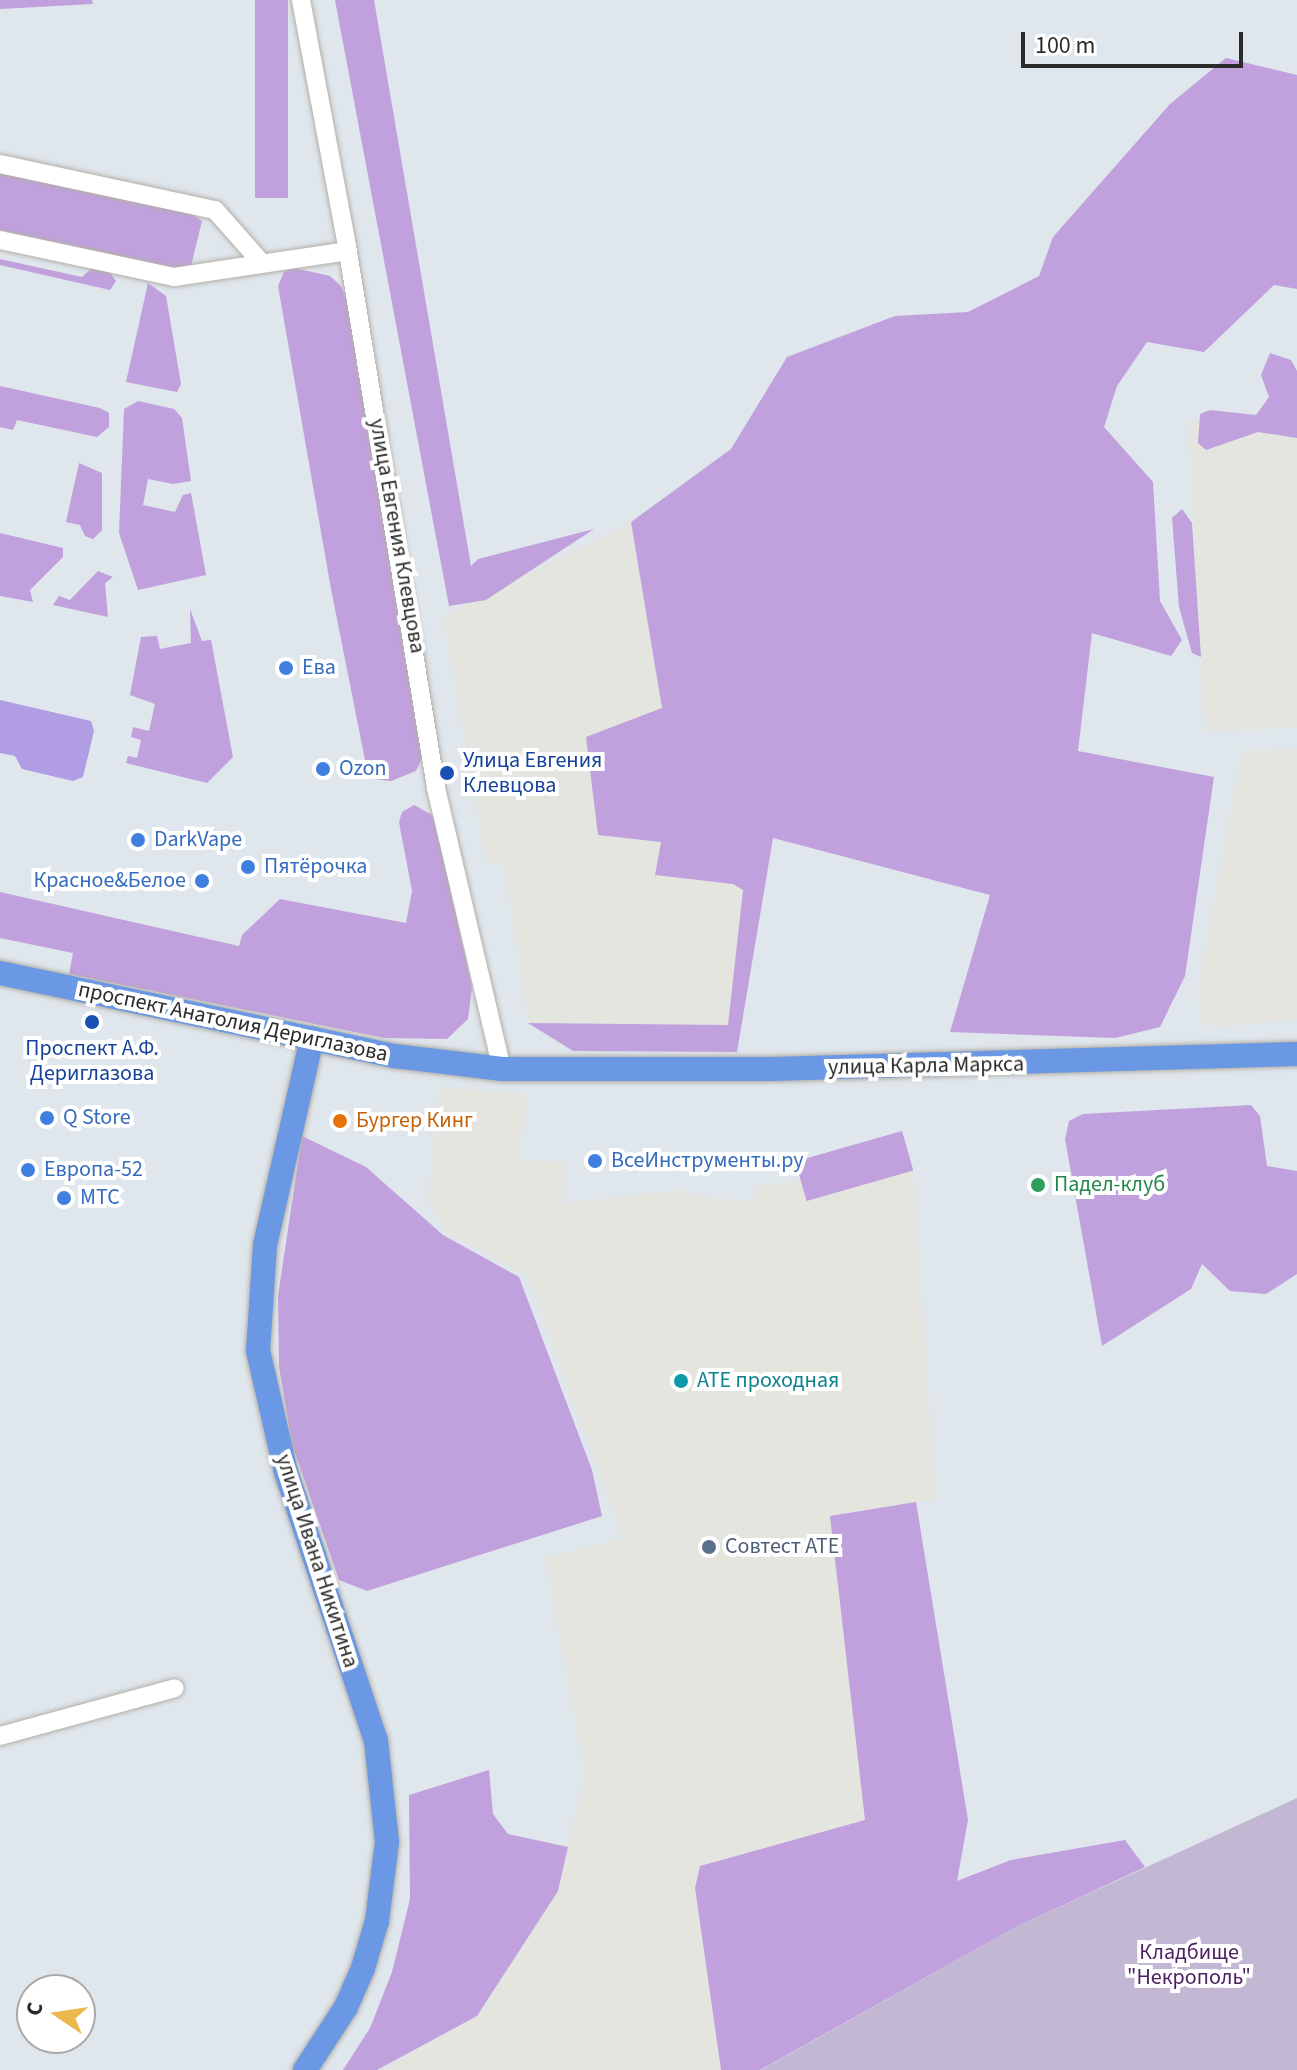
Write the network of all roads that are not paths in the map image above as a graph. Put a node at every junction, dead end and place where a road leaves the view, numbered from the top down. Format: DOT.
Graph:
graph roads {
  1 [pos="301,0"];
  2 [pos="0,164"];
  3 [pos="0,240"];
  4 [pos="348,251"];
  5 [pos="261,262"];
  6 [pos="0,973"];
  7 [pos="312,1038"];
  8 [pos="1297,1054"];
  9 [pos="502,1069"];
  10 [pos="175,1688"];
  11 [pos="0,1736"];
  12 [pos="305,2070"];
  1 -- 4 [label="street, улица Евгения Клевцова"];
  2 -- 5 [label="street"];
  3 -- 5 [label="street"];
  4 -- 5 [label="street"];
  4 -- 9 [label="street, улица Евгения Клевцова"];
  6 -- 7 [label="main road, проспект Анатолия Дериглазова"];
  7 -- 9 [label="main road, проспект Анатолия Дериглазова"];
  7 -- 12 [label="main road, улица Ивана Никитина"];
  8 -- 9 [label="main road, улица Карла Маркса"];
  10 -- 11 [label="street"];
}
